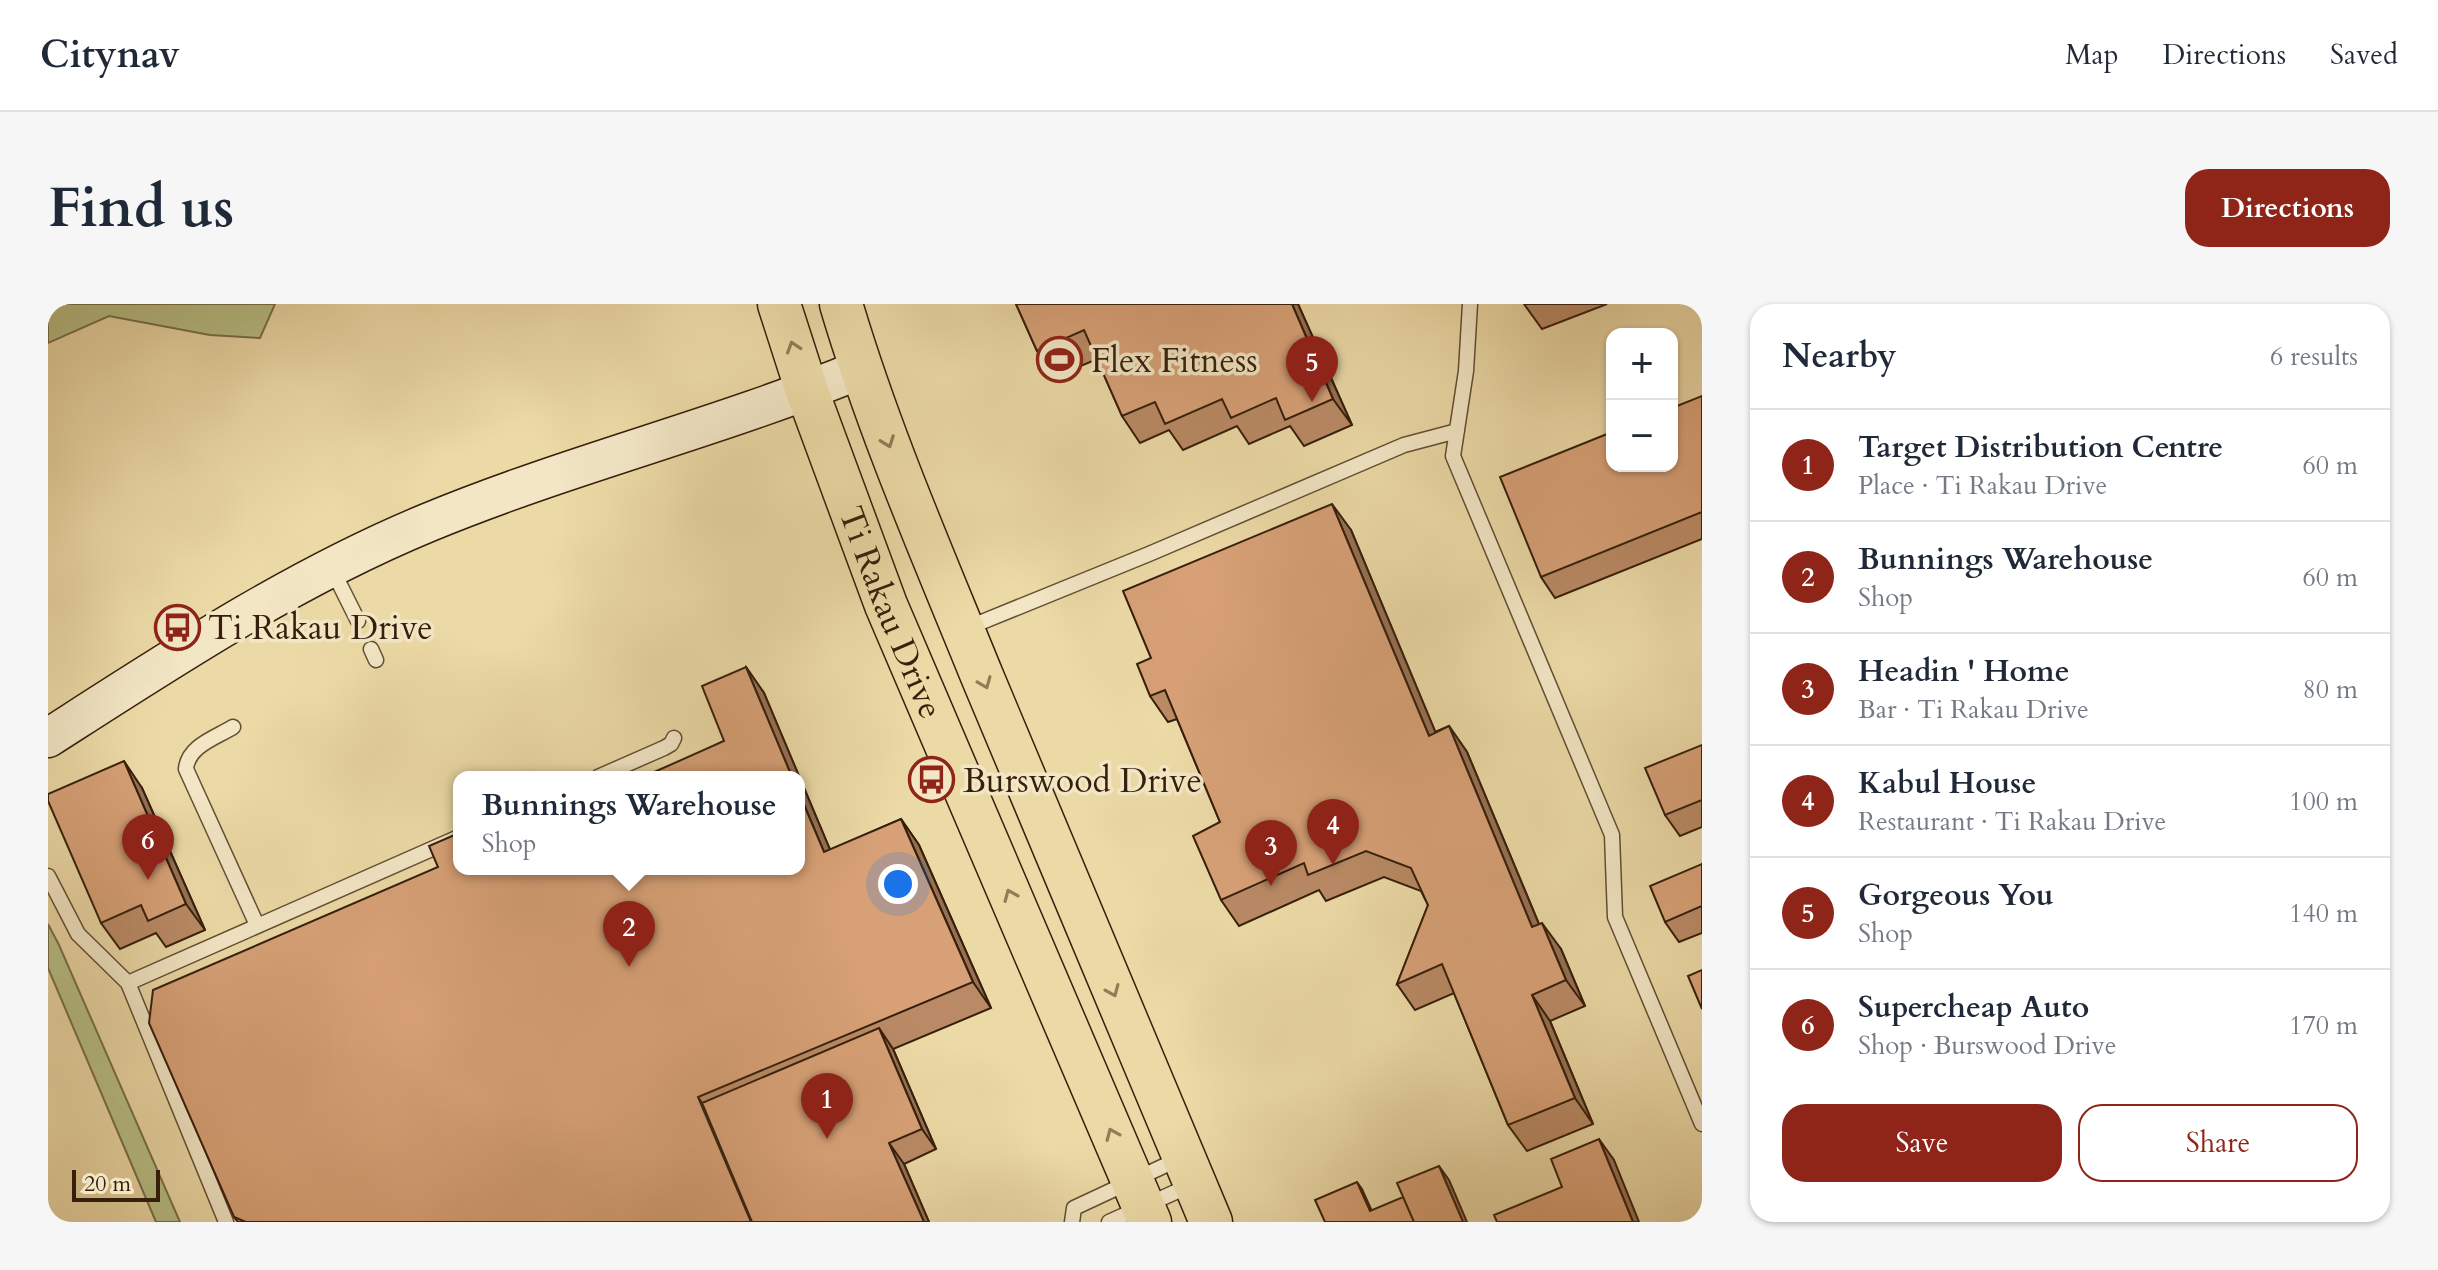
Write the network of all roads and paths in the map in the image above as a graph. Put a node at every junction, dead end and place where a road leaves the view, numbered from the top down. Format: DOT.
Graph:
graph roads {
  1 [pos="779,304"];
  2 [pos="841,304"];
  3 [pos="1470,304"];
  4 [pos="861,369"];
  5 [pos="807,391"];
  6 [pos="1457,431"];
  7 [pos="331,567"];
  8 [pos="358,621"];
  9 [pos="963,629"];
  10 [pos="233,727"];
  11 [pos="48,738"];
  12 [pos="674,738"];
  13 [pos="612,771"];
  14 [pos="969,799"];
  15 [pos="453,840"];
  16 [pos="48,876"];
  17 [pos="257,925"];
  18 [pos="128,983"];
  19 [pos="1129,1029"];
  20 [pos="1702,1124"];
  21 [pos="1190,1170"];
  22 [pos="1134,1208"];
  23 [pos="226,1222"];
  24 [pos="1072,1222"];
  25 [pos="1211,1222"];
  26 [pos="1238,1222"];
  5 -- 1 [label="main road, Ti Rakau Drive, one-way"];
  2 -- 4 [label="main road, Ti Rakau Drive"];
  3 -- 6 [label="lane"];
  4 -- 5 [label="street"];
  4 -- 9 [label="main road, Ti Rakau Drive, one-way"];
  5 -- 7 [label="street"];
  5 -- 14 [label="main road, Ti Rakau Drive"];
  6 -- 9 [label="lane"];
  6 -- 20 [label="lane"];
  7 -- 8 [label="lane"];
  7 -- 11 [label="street"];
  9 -- 14 [label="main road"];
  9 -- 19 [label="main road, Ti Rakau Drive, one-way"];
  10 -- 17 [label="lane"];
  12 -- 13 [label="lane"];
  22 -- 14 [label="main road, Ti Rakau Drive, one-way"];
  15 -- 17 [label="lane"];
  16 -- 18 [label="lane"];
  17 -- 18 [label="lane"];
  18 -- 23 [label="lane"];
  19 -- 21 [label="main road, Ti Rakau Drive"];
  19 -- 26 [label="main road"];
  21 -- 22 [label="lane"];
  21 -- 22 [label="lane"];
  21 -- 25 [label="main road, Ti Rakau Drive"];
  22 -- 24 [label="lane"];
}
